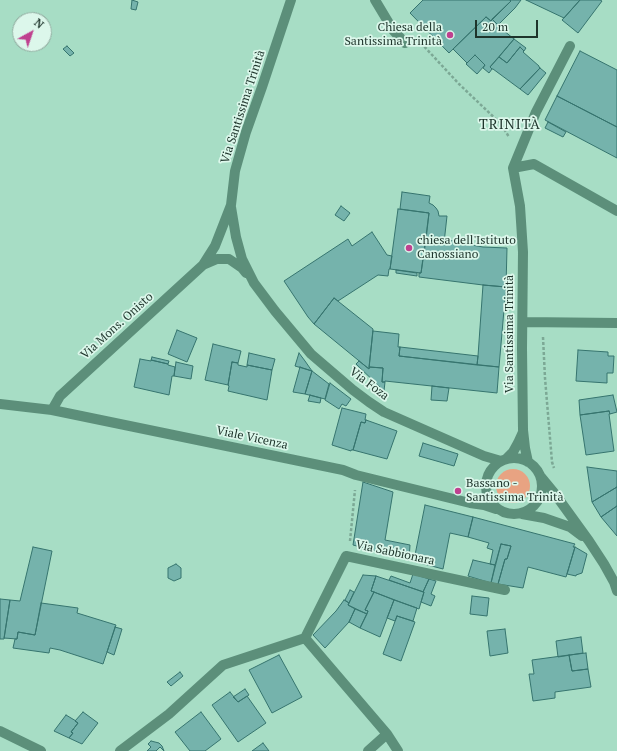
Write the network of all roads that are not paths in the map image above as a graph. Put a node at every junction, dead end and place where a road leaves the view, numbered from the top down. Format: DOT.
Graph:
graph roads {
  1 [pos="291,0"];
  2 [pos="375,0"];
  3 [pos="405,43"];
  4 [pos="570,46"];
  5 [pos="513,168"];
  6 [pos="231,205"];
  7 [pos="617,211"];
  8 [pos="203,265"];
  9 [pos="254,282"];
  10 [pos="523,322"];
  11 [pos="617,323"];
  12 [pos="0,404"];
  13 [pos="52,410"];
  14 [pos="523,430"];
  15 [pos="503,460"];
  16 [pos="528,462"];
  17 [pos="540,476"];
  18 [pos="496,509"];
  19 [pos="522,514"];
  20 [pos="589,541"];
  21 [pos="616,585"];
  22 [pos="505,590"];
  23 [pos="305,638"];
  24 [pos="0,731"];
  25 [pos="387,734"];
  26 [pos="41,751"];
  27 [pos="120,751"];
  28 [pos="368,751"];
  29 [pos="398,751"];
  1 -- 6 [label="street, Via Santissima Trinità"];
  2 -- 3 [label="street"];
  4 -- 5 [label="street"];
  5 -- 7 [label="street"];
  5 -- 10 [label="street, Via Santissima Trinità"];
  6 -- 8 [label="street, Via Santissima Trinità"];
  6 -- 9 [label="street, Via Foza"];
  8 -- 9 [label="street, Via Foza"];
  8 -- 13 [label="street, Via Mons. Onisto"];
  9 -- 15 [label="street, Via Foza"];
  10 -- 11 [label="street"];
  10 -- 14 [label="street, Via Santissima Trinità"];
  12 -- 13 [label="street, Viale Vicenza"];
  13 -- 18 [label="street, Viale Vicenza"];
  14 -- 15 [label="street, Via Santissima Trinità"];
  14 -- 16 [label="street, Via Santissima Trinità"];
  15 -- 16 [label="street"];
  15 -- 18 [label="street"];
  16 -- 17 [label="street"];
  17 -- 19 [label="street"];
  17 -- 20 [label="street"];
  18 -- 19 [label="street"];
  19 -- 20 [label="street"];
  20 -- 21 [label="street"];
  22 -- 23 [label="street, Via Sabbionara"];
  23 -- 25 [label="street"];
  23 -- 27 [label="street"];
  24 -- 26 [label="street"];
  25 -- 28 [label="street"];
  25 -- 29 [label="street"];
}
